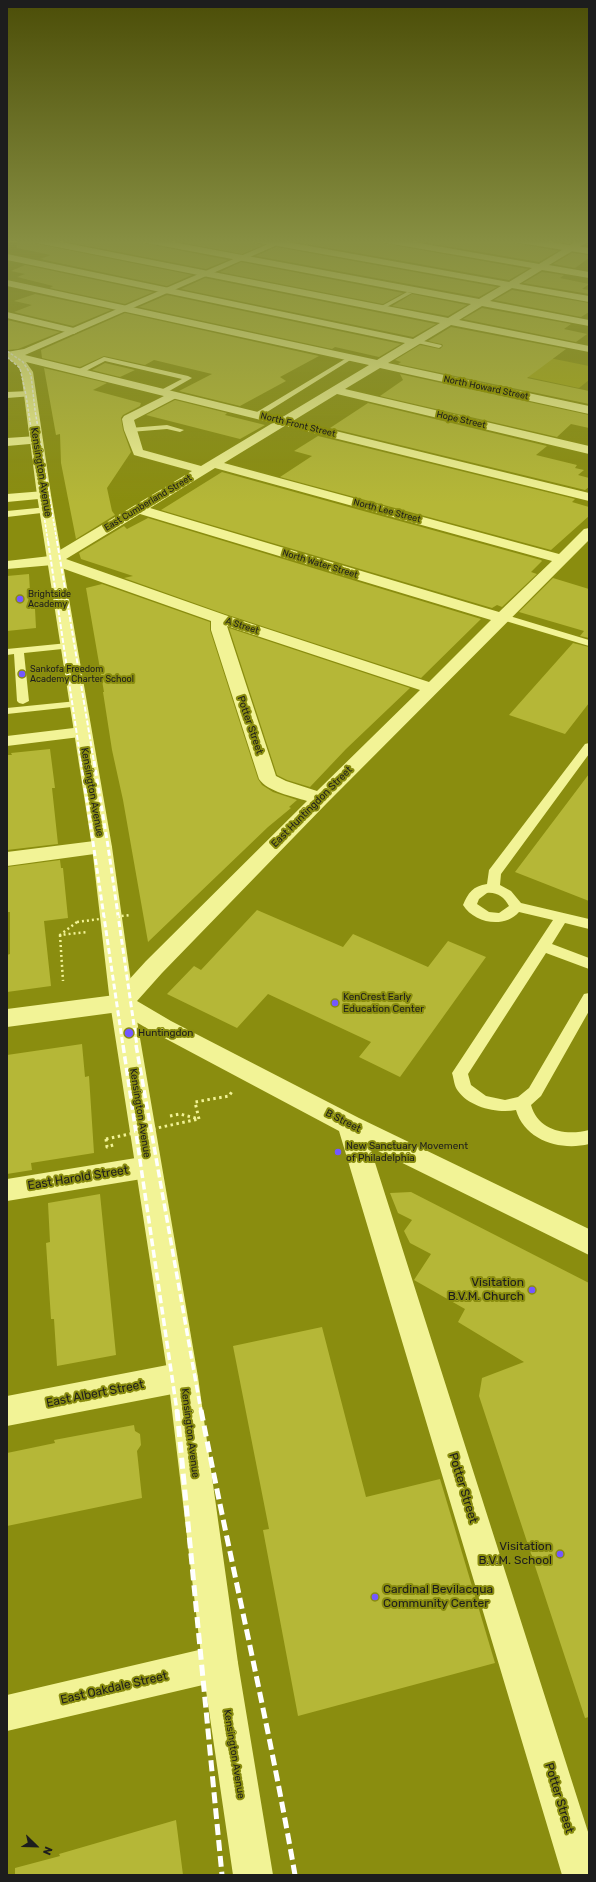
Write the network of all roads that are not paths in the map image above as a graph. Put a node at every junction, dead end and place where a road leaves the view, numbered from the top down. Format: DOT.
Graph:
graph roads {
  1 [pos="57,327"];
  2 [pos="84,327"];
  3 [pos="207,327"];
  4 [pos="345,327"];
  5 [pos="439,327"];
  6 [pos="478,327"];
  7 [pos="74,331"];
  8 [pos="415,341"];
  9 [pos="439,346"];
  10 [pos="589,349"];
  11 [pos="9,355"];
  12 [pos="350,358"];
  13 [pos="378,364"];
  14 [pos="78,371"];
  15 [pos="334,390"];
  16 [pos="169,393"];
  17 [pos="29,394"];
  18 [pos="7,395"];
  19 [pos="589,410"];
  20 [pos="256,415"];
  21 [pos="282,421"];
  22 [pos="130,430"];
  23 [pos="180,430"];
  24 [pos="37,440"];
  25 [pos="7,442"];
  26 [pos="589,450"];
  27 [pos="207,467"];
  28 [pos="44,494"];
  29 [pos="7,498"];
  30 [pos="589,498"];
  31 [pos="138,509"];
  32 [pos="47,510"];
  33 [pos="7,514"];
  34 [pos="589,532"];
  35 [pos="562,559"];
  36 [pos="54,560"];
  37 [pos="7,565"];
  38 [pos="219,618"];
  39 [pos="503,618"];
  40 [pos="589,643"];
  41 [pos="68,646"];
  42 [pos="19,651"];
  43 [pos="7,652"];
  44 [pos="431,688"];
  45 [pos="23,702"];
  46 [pos="77,704"];
  47 [pos="7,712"];
  48 [pos="82,732"];
  49 [pos="7,741"];
  50 [pos="589,746"];
  51 [pos="320,799"];
  52 [pos="102,847"];
  53 [pos="7,859"];
  54 [pos="493,888"];
  55 [pos="516,907"];
  56 [pos="562,917"];
  57 [pos="589,924"];
  58 [pos="543,946"];
  59 [pos="589,964"];
  60 [pos="589,998"];
  61 [pos="122,1003"];
  62 [pos="7,1018"];
  63 [pos="522,1103"];
  64 [pos="350,1125"];
  65 [pos="589,1137"];
  66 [pos="148,1167"];
  67 [pos="7,1190"];
  68 [pos="589,1243"];
  69 [pos="183,1377"];
  70 [pos="7,1411"];
  71 [pos="220,1663"];
  72 [pos="7,1713"];
  73 [pos="253,1875"];
  74 [pos="582,1875"];
  1 -- 7 [label="street"];
  2 -- 7 [label="street"];
  3 -- 12 [label="street, North Howard Street"];
  4 -- 8 [label="street"];
  5 -- 8 [label="street, East Cumberland Street"];
  6 -- 10 [label="street"];
  7 -- 11 [label="street"];
  8 -- 9 [label="lane"];
  8 -- 13 [label="street, East Cumberland Street"];
  11 -- 14 [label="street, North Front Street"];
  11 -- 17 [label="street, Kensington Avenue"];
  12 -- 13 [label="street, North Howard Street"];
  12 -- 20 [label="lane"];
  13 -- 15 [label="street, East Cumberland Street"];
  13 -- 19 [label="street, North Howard Street"];
  14 -- 16 [label="street, North Front Street"];
  14 -- 16 [label="lane"];
  15 -- 21 [label="street, East Cumberland Street"];
  15 -- 26 [label="street, Hope Street"];
  16 -- 20 [label="street, North Front Street"];
  16 -- 22 [label="street"];
  17 -- 18 [label="street"];
  17 -- 24 [label="street, Kensington Avenue"];
  20 -- 21 [label="street, North Front Street"];
  21 -- 27 [label="street, East Cumberland Street"];
  21 -- 30 [label="street, North Front Street"];
  22 -- 23 [label="lane"];
  22 -- 27 [label="street, North Lee Street"];
  24 -- 25 [label="street"];
  24 -- 28 [label="street, Kensington Avenue"];
  27 -- 31 [label="street, East Cumberland Street"];
  27 -- 35 [label="street, North Lee Street"];
  28 -- 29 [label="street"];
  28 -- 32 [label="street, Kensington Avenue"];
  31 -- 36 [label="street, East Cumberland Street"];
  31 -- 39 [label="street, North Water Street"];
  32 -- 33 [label="lane"];
  32 -- 36 [label="street, Kensington Avenue"];
  34 -- 35 [label="street, East Huntingdon Street"];
  35 -- 39 [label="street, East Huntingdon Street"];
  36 -- 37 [label="street, East Cumberland Street"];
  36 -- 38 [label="street, A Street"];
  36 -- 41 [label="street, Kensington Avenue"];
  38 -- 44 [label="street, A Street"];
  38 -- 51 [label="street, Potter Street"];
  39 -- 40 [label="lane"];
  39 -- 44 [label="street, East Huntingdon Street"];
  41 -- 42 [label="lane"];
  41 -- 46 [label="street, Kensington Avenue"];
  42 -- 43 [label="lane"];
  42 -- 45 [label="lane"];
  44 -- 51 [label="street, East Huntingdon Street"];
  46 -- 47 [label="lane"];
  46 -- 48 [label="street, Kensington Avenue"];
  48 -- 49 [label="street"];
  48 -- 52 [label="street, Kensington Avenue"];
  50 -- 54 [label="lane"];
  51 -- 61 [label="street, East Huntingdon Street"];
  52 -- 53 [label="street"];
  52 -- 61 [label="street, Kensington Avenue"];
  54 -- 55 [label="lane"];
  54 -- 55 [label="lane"];
  55 -- 56 [label="lane"];
  56 -- 57 [label="lane"];
  56 -- 58 [label="lane"];
  58 -- 59 [label="lane"];
  58 -- 63 [label="lane"];
  60 -- 63 [label="lane"];
  61 -- 62 [label="street"];
  61 -- 64 [label="street, B Street"];
  61 -- 66 [label="street, Kensington Avenue"];
  63 -- 65 [label="lane"];
  64 -- 68 [label="street, B Street"];
  64 -- 74 [label="street, Potter Street"];
  66 -- 67 [label="street, East Harold Street"];
  66 -- 69 [label="street, Kensington Avenue"];
  69 -- 70 [label="street, East Albert Street"];
  69 -- 71 [label="street, Kensington Avenue"];
  71 -- 72 [label="street, East Oakdale Street"];
  71 -- 73 [label="street, Kensington Avenue"];
}
